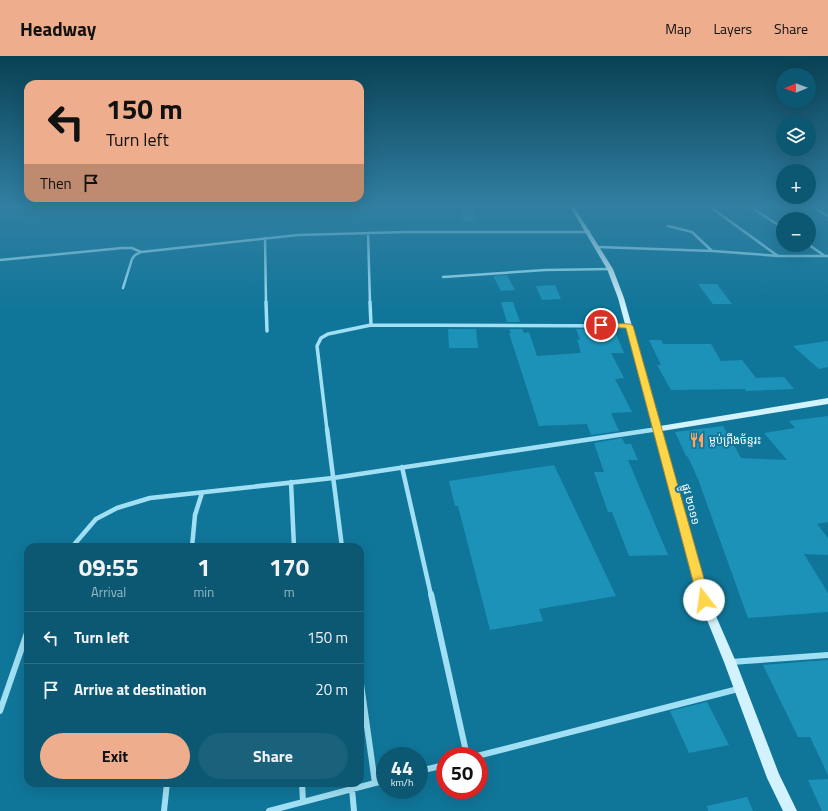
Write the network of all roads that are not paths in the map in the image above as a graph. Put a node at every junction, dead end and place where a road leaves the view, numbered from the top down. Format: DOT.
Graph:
graph roads {
  1 [pos="245,240"];
  2 [pos="265,240"];
  3 [pos="368,240"];
  4 [pos="594,240"];
  5 [pos="701,240"];
  6 [pos="757,240"];
  7 [pos="598,247"];
  8 [pos="816,249"];
  9 [pos="713,251"];
  10 [pos="141,252"];
  11 [pos="779,256"];
  12 [pos="827,256"];
  13 [pos="0,260"];
  14 [pos="610,269"];
  15 [pos="443,277"];
  16 [pos="123,288"];
  17 [pos="371,325"];
  18 [pos="630,326"];
  19 [pos="267,331"];
  20 [pos="828,401"];
  21 [pos="658,429"];
  22 [pos="402,467"];
  23 [pos="333,478"];
  24 [pos="291,482"];
  25 [pos="202,493"];
  26 [pos="75,543"];
  27 [pos="192,543"];
  28 [pos="294,543"];
  29 [pos="341,543"];
  30 [pos="24,642"];
  31 [pos="828,655"];
  32 [pos="730,662"];
  33 [pos="739,688"];
  34 [pos="364,705"];
  35 [pos="0,711"];
  36 [pos="465,747"];
  37 [pos="488,753"];
  38 [pos="375,783"];
  39 [pos="364,786"];
  40 [pos="167,787"];
  41 [pos="302,787"];
  42 [pos="360,787"];
  43 [pos="352,789"];
  44 [pos="303,802"];
  45 [pos="164,811"];
  46 [pos="269,811"];
  47 [pos="354,811"];
  48 [pos="790,811"];
  1 -- 10 [label="street"];
  2 -- 19 [label="street"];
  3 -- 17 [label="street"];
  4 -- 7 [label="main road, ផ្លូវ ២០១១"];
  5 -- 9 [label="street"];
  6 -- 11 [label="street"];
  7 -- 9 [label="street"];
  7 -- 14 [label="main road, ផ្លូវ ២០១១"];
  8 -- 12 [label="street"];
  9 -- 11 [label="street"];
  10 -- 13 [label="street"];
  10 -- 16 [label="street"];
  11 -- 12 [label="street"];
  14 -- 15 [label="street"];
  14 -- 18 [label="main road, ផ្លូវ ២០១១"];
  17 -- 18 [label="street"];
  17 -- 23 [label="street"];
  18 -- 21 [label="main road, ផ្លូវ ២០១១"];
  20 -- 21 [label="main road"];
  21 -- 22 [label="street"];
  21 -- 32 [label="main road, ផ្លូវ ២០១១"];
  22 -- 23 [label="street"];
  22 -- 36 [label="street"];
  23 -- 24 [label="street"];
  23 -- 29 [label="street"];
  24 -- 25 [label="street"];
  24 -- 28 [label="street"];
  25 -- 26 [label="street"];
  25 -- 27 [label="street"];
  30 -- 35 [label="street"];
  31 -- 32 [label="street"];
  32 -- 33 [label="main road, ផ្លូវ ២០១១"];
  33 -- 37 [label="street"];
  33 -- 48 [label="main road, ផ្លូវ ២០១១"];
  34 -- 38 [label="street"];
  38 -- 39 [label="street"];
  40 -- 45 [label="street"];
  41 -- 44 [label="street"];
  42 -- 43 [label="street"];
  43 -- 44 [label="street"];
  43 -- 47 [label="street"];
  44 -- 46 [label="street"];
}
